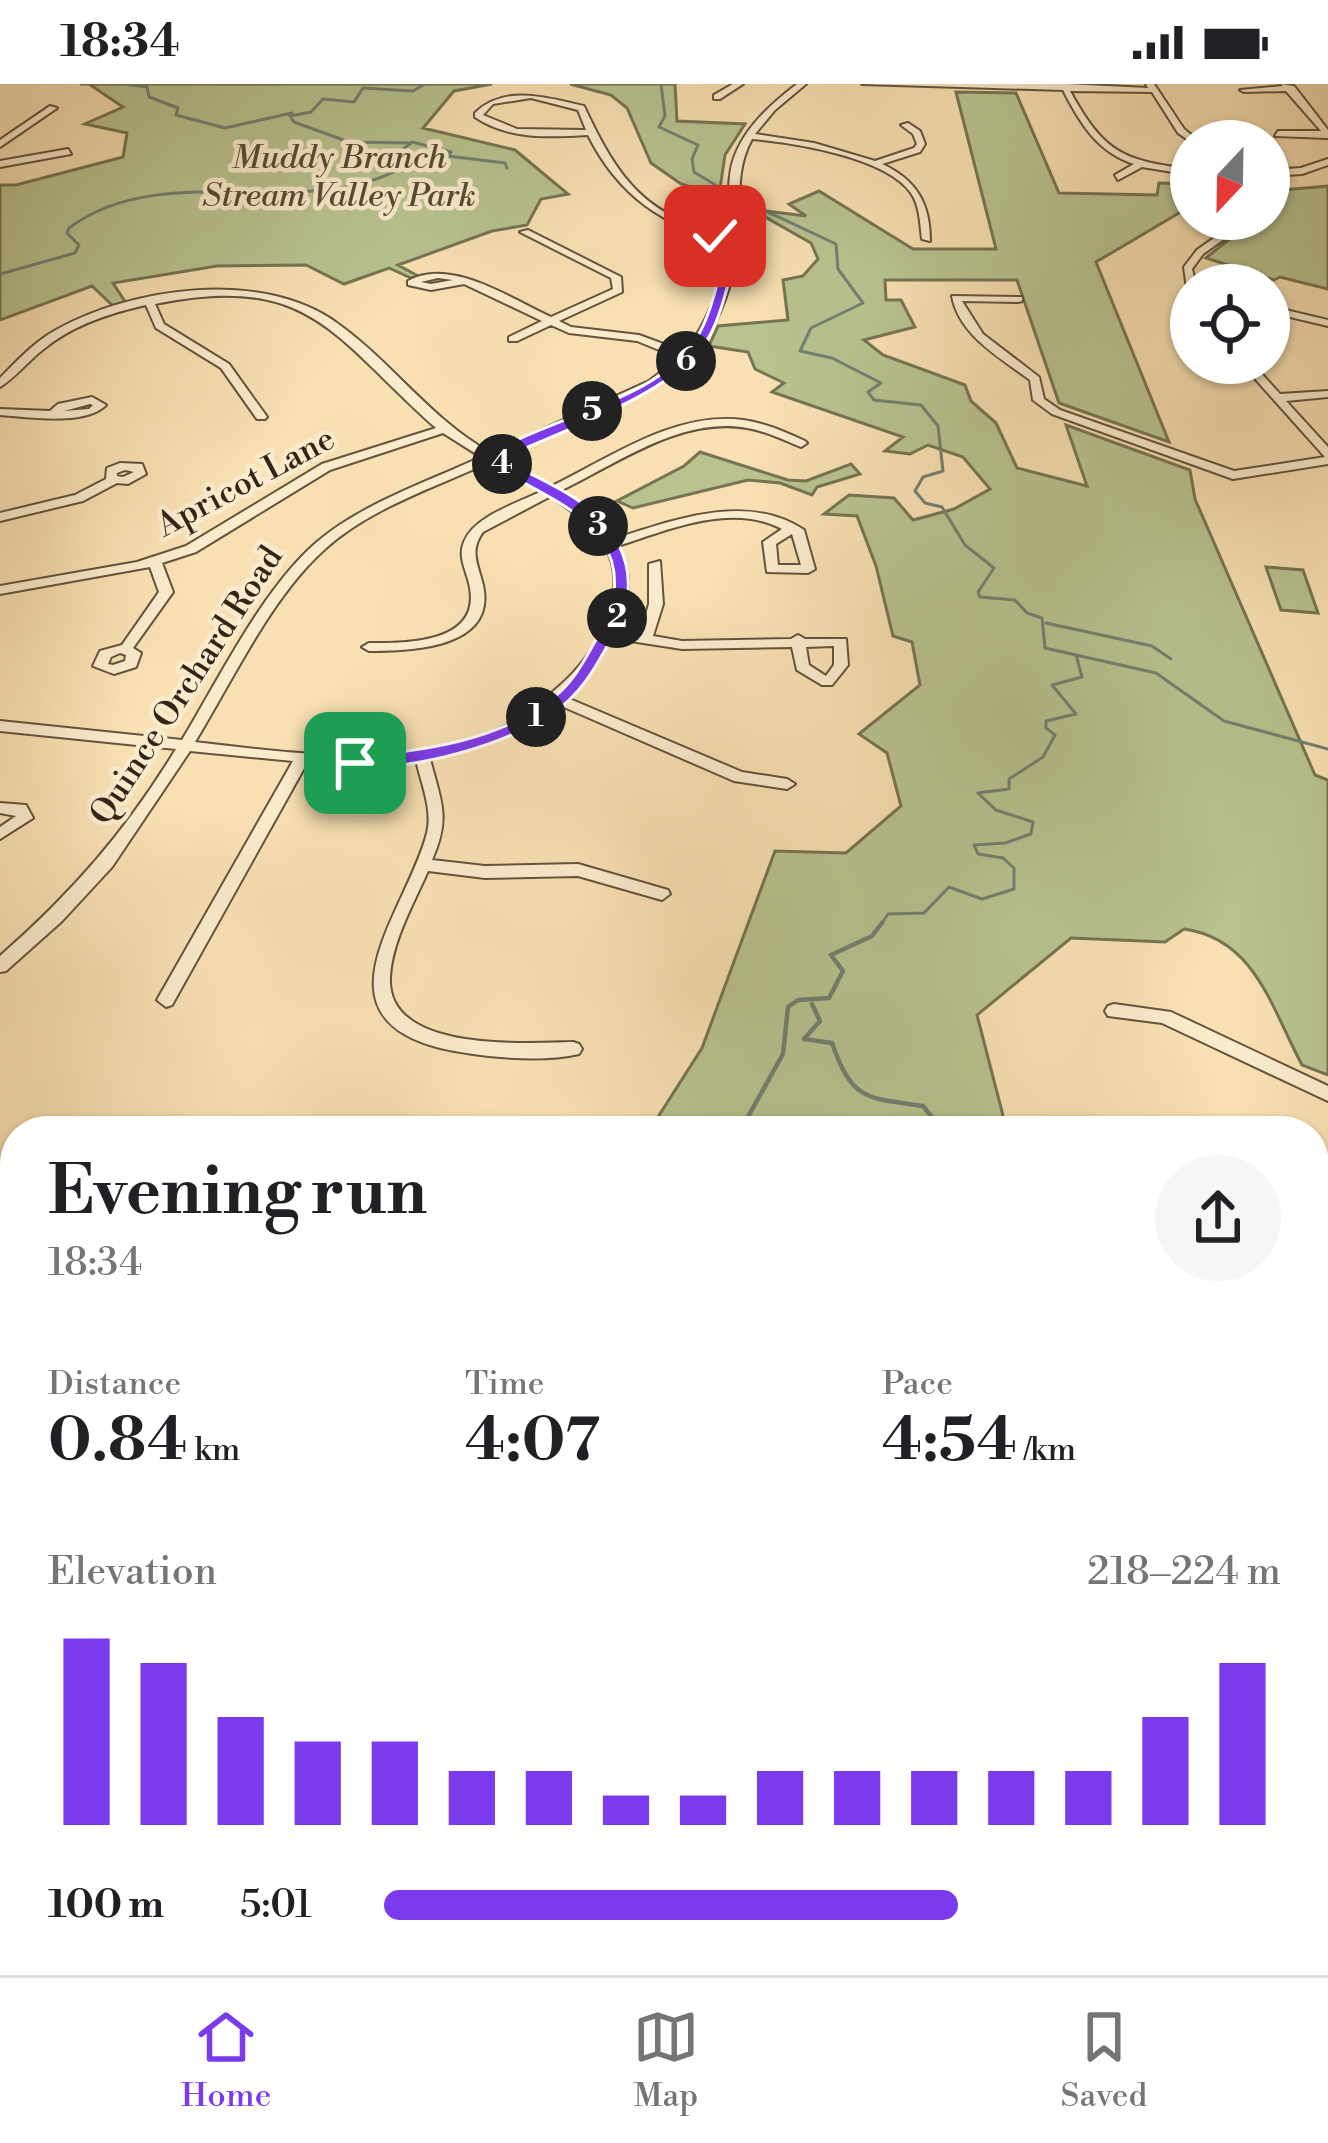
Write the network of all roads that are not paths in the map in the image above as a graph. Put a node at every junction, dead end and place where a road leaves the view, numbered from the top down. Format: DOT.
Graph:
graph roads {
  1 [pos="739,84"];
  2 [pos="802,84"];
  3 [pos="866,84"];
  4 [pos="1288,86"];
  5 [pos="1064,87"];
  6 [pos="1151,87"];
  7 [pos="1244,90"];
  8 [pos="717,97"];
  9 [pos="53,108"];
  10 [pos="1174,120"];
  11 [pos="905,125"];
  12 [pos="591,132"];
  13 [pos="1290,134"];
  14 [pos="1328,135"];
  15 [pos="749,136"];
  16 [pos="0,144"];
  17 [pos="68,152"];
  18 [pos="1328,162"];
  19 [pos="1142,163"];
  20 [pos="0,164"];
  21 [pos="871,165"];
  22 [pos="1170,168"];
  23 [pos="1290,172"];
  24 [pos="1118,177"];
  25 [pos="525,232"];
  26 [pos="735,238"];
  27 [pos="927,238"];
  28 [pos="1219,240"];
  29 [pos="1190,264"];
  30 [pos="465,280"];
  31 [pos="1018,299"];
  32 [pos="150,304"];
  33 [pos="1290,314"];
  34 [pos="552,323"];
  35 [pos="1328,323"];
  36 [pos="513,339"];
  37 [pos="689,358"];
  38 [pos="0,384"];
  39 [pos="1265,384"];
  40 [pos="1328,394"];
  41 [pos="1277,398"];
  42 [pos="0,412"];
  43 [pos="53,416"];
  44 [pos="261,418"];
  45 [pos="444,428"];
  46 [pos="800,443"];
  47 [pos="1328,457"];
  48 [pos="491,458"];
  49 [pos="114,480"];
  50 [pos="552,491"];
  51 [pos="0,517"];
  52 [pos="794,528"];
  53 [pos="612,544"];
  54 [pos="155,562"];
  55 [pos="655,564"];
  56 [pos="0,590"];
  57 [pos="608,634"];
  58 [pos="798,639"];
  59 [pos="645,640"];
  60 [pos="369,647"];
  61 [pos="126,650"];
  62 [pos="560,700"];
  63 [pos="0,727"];
  64 [pos="183,746"];
  65 [pos="422,756"];
  66 [pos="302,760"];
  67 [pos="787,784"];
  68 [pos="0,808"];
  69 [pos="0,834"];
  70 [pos="424,865"];
  71 [pos="662,894"];
  72 [pos="0,965"];
  73 [pos="166,1000"];
  74 [pos="1114,1011"];
  75 [pos="574,1049"];
  76 [pos="1328,1094"];
  1 -- 8 [label="street"];
  2 -- 15 [label="street"];
  3 -- 5 [label="street"];
  4 -- 7 [label="street"];
  4 -- 14 [label="street"];
  5 -- 6 [label="street"];
  5 -- 19 [label="street"];
  6 -- 10 [label="street"];
  9 -- 16 [label="street"];
  11 -- 21 [label="street"];
  12 -- 12 [label="street"];
  12 -- 26 [label="street"];
  13 -- 14 [label="street"];
  15 -- 21 [label="street"];
  15 -- 26 [label="street"];
  17 -- 20 [label="street"];
  18 -- 23 [label="street"];
  19 -- 22 [label="street"];
  19 -- 24 [label="street"];
  21 -- 27 [label="street"];
  25 -- 34 [label="street"];
  26 -- 37 [label="street"];
  28 -- 29 [label="street"];
  30 -- 34 [label="street"];
  31 -- 47 [label="street"];
  32 -- 38 [label="street"];
  32 -- 44 [label="street"];
  32 -- 45 [label="street"];
  33 -- 35 [label="street"];
  34 -- 36 [label="street"];
  34 -- 37 [label="street"];
  37 -- 48 [label="street, Quince Orchard Road"];
  39 -- 41 [label="street"];
  40 -- 41 [label="street"];
  41 -- 47 [label="street"];
  42 -- 43 [label="street"];
  45 -- 48 [label="street"];
  45 -- 54 [label="street, Apricot Lane"];
  46 -- 50 [label="street"];
  48 -- 50 [label="street"];
  48 -- 64 [label="street, Quince Orchard Road"];
  49 -- 51 [label="street"];
  50 -- 53 [label="street"];
  50 -- 60 [label="street"];
  52 -- 53 [label="street"];
  53 -- 57 [label="street"];
  54 -- 56 [label="street, Apricot Lane"];
  54 -- 61 [label="street"];
  55 -- 59 [label="street"];
  57 -- 59 [label="street"];
  57 -- 62 [label="street"];
  58 -- 59 [label="street"];
  62 -- 65 [label="street"];
  62 -- 67 [label="street"];
  63 -- 64 [label="street"];
  64 -- 66 [label="street"];
  64 -- 72 [label="street, Quince Orchard Road"];
  65 -- 66 [label="street"];
  65 -- 70 [label="street"];
  66 -- 73 [label="street"];
  68 -- 69 [label="street"];
  70 -- 71 [label="street"];
  70 -- 75 [label="street"];
  74 -- 76 [label="street"];
}
